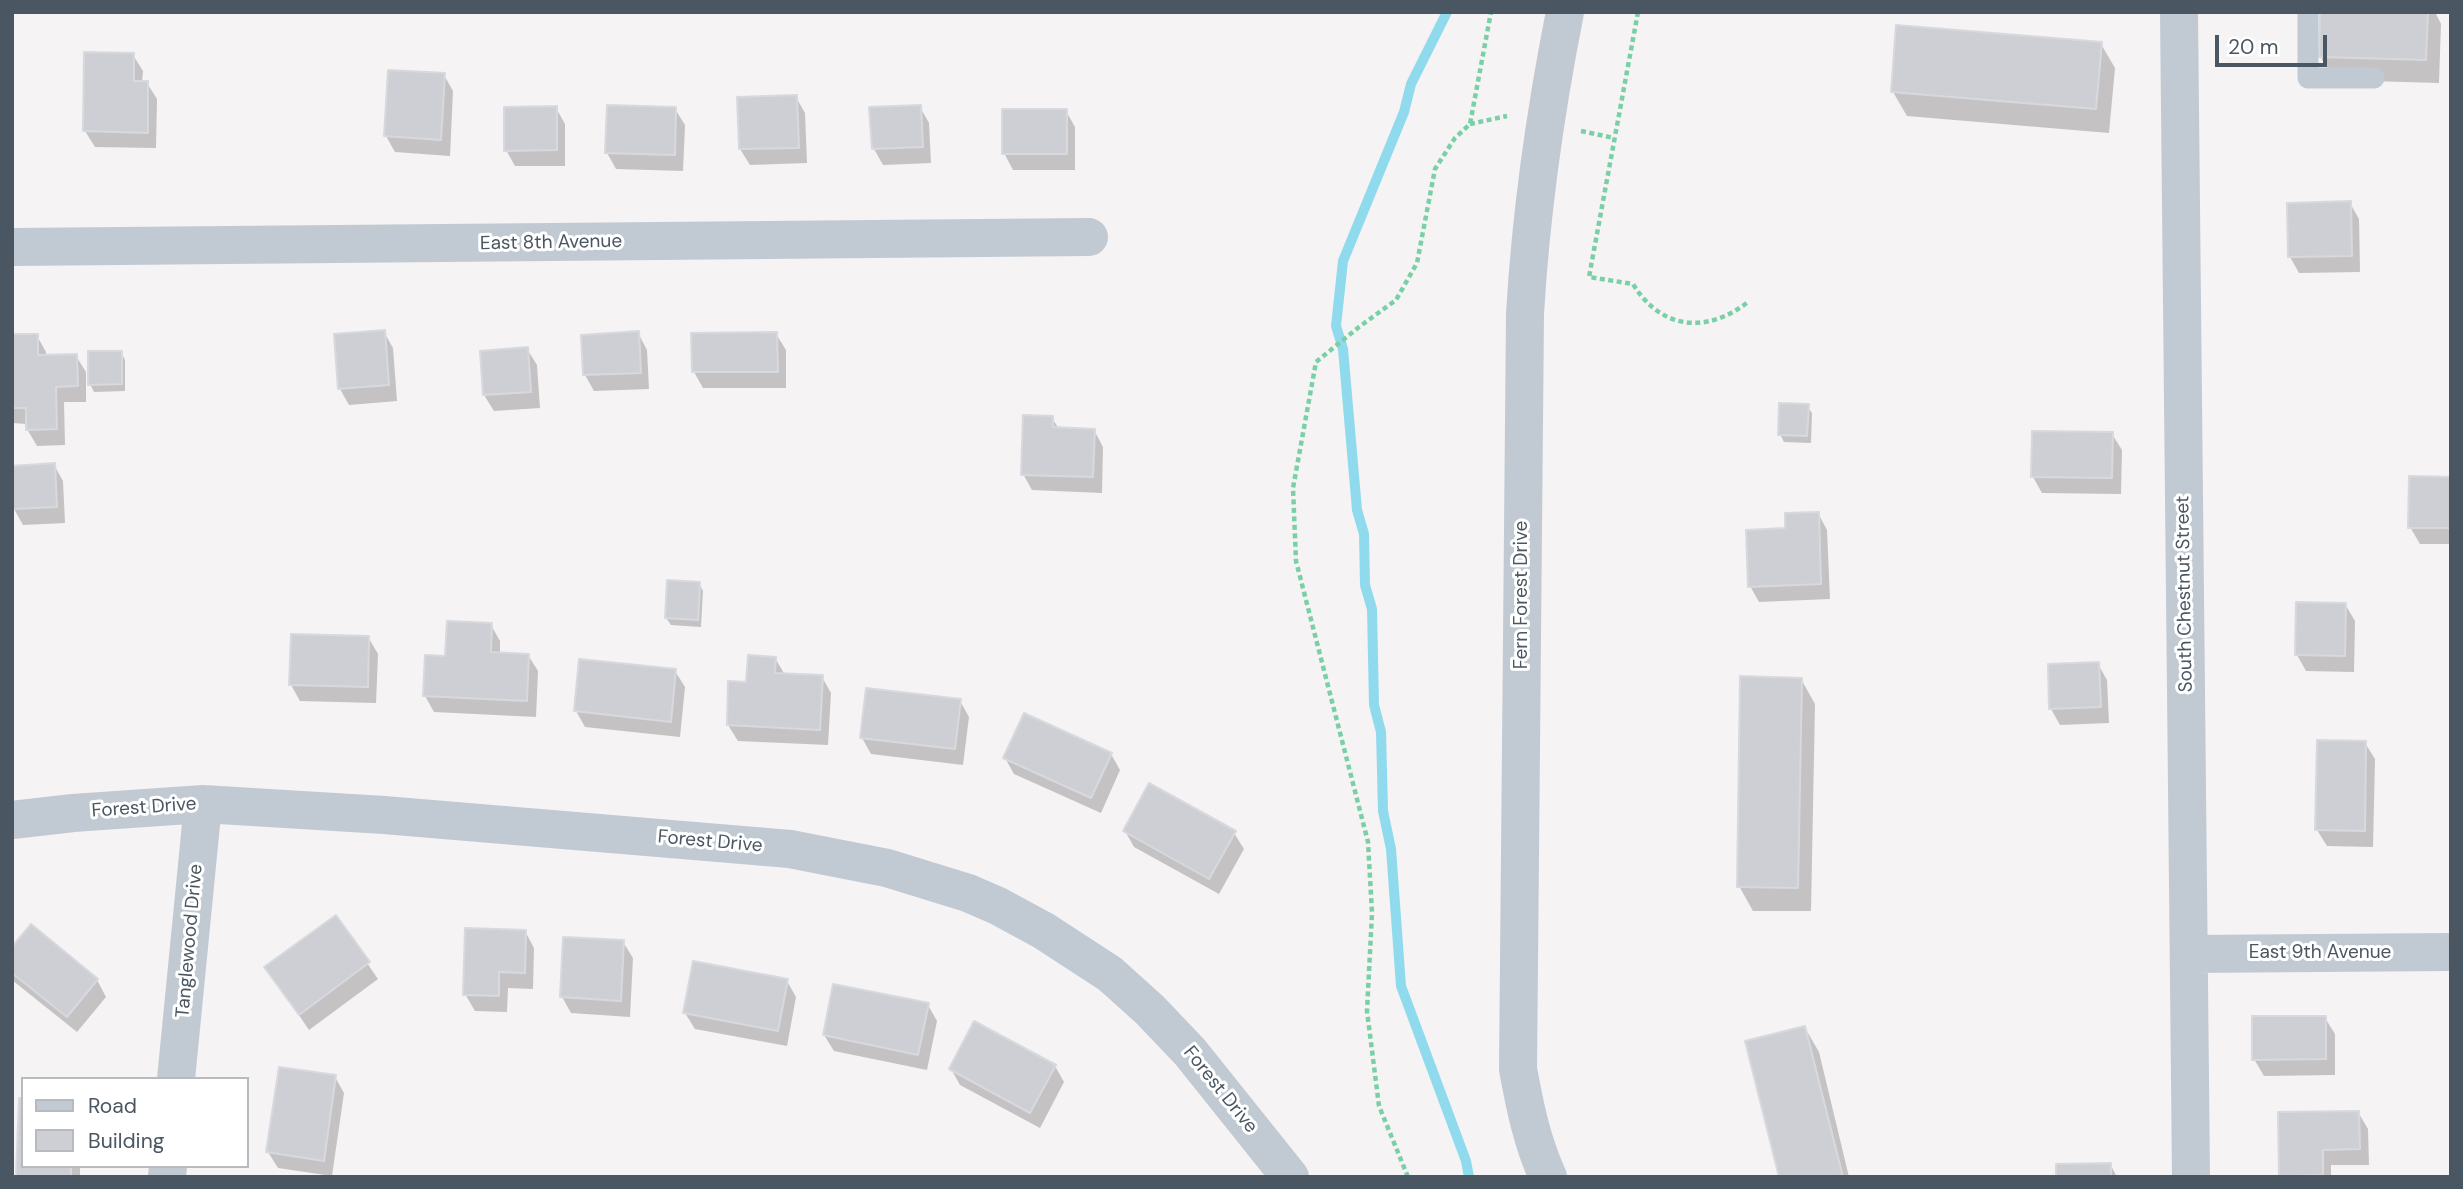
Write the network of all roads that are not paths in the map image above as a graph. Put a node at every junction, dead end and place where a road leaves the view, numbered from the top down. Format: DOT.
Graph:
graph roads {
  1 [pos="1565,12"];
  2 [pos="2179,12"];
  3 [pos="2308,12"];
  4 [pos="2374,78"];
  5 [pos="1089,237"];
  6 [pos="12,247"];
  7 [pos="203,804"];
  8 [pos="12,820"];
  9 [pos="2451,952"];
  10 [pos="2189,954"];
  11 [pos="176,1077"];
  12 [pos="1290,1177"];
  13 [pos="1548,1177"];
  14 [pos="2191,1177"];
  1 -- 13 [label="street, Fern Forest Drive"];
  2 -- 10 [label="street, South Chestnut Street"];
  3 -- 4 [label="lane"];
  5 -- 6 [label="street, East 8th Avenue"];
  7 -- 8 [label="street, Forest Drive"];
  7 -- 11 [label="street, Tanglewood Drive"];
  7 -- 12 [label="street, Forest Drive"];
  9 -- 10 [label="street, East 9th Avenue"];
  10 -- 14 [label="street, South Chestnut Street"];
}
